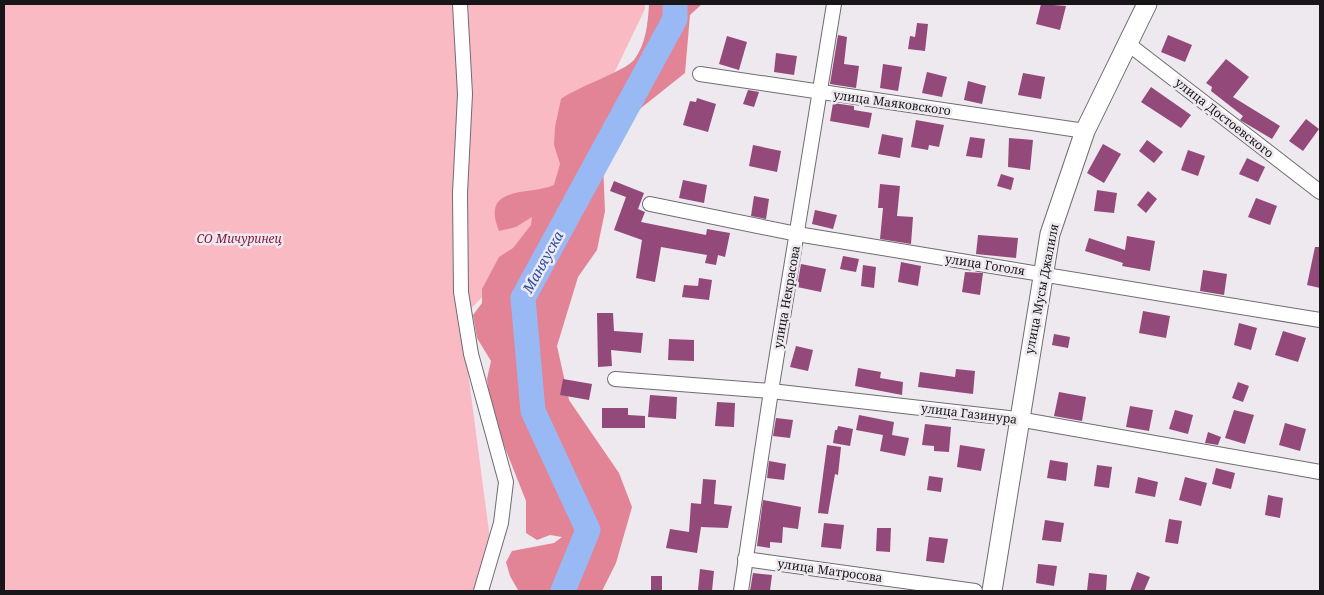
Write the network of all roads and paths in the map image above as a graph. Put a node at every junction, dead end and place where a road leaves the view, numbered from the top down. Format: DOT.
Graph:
graph roads {
  1 [pos="460,4"];
  2 [pos="834,4"];
  3 [pos="1147,4"];
  4 [pos="1127,43"];
  5 [pos="700,74"];
  6 [pos="820,92"];
  7 [pos="1085,131"];
  8 [pos="1320,192"];
  9 [pos="650,204"];
  10 [pos="797,234"];
  11 [pos="1042,274"];
  12 [pos="1320,320"];
  13 [pos="615,379"];
  14 [pos="770,391"];
  15 [pos="1018,419"];
  16 [pos="1320,472"];
  17 [pos="746,559"];
  18 [pos="482,591"];
  19 [pos="741,591"];
  20 [pos="975,591"];
  21 [pos="992,591"];
  1 -- 18 [label="street"];
  2 -- 6 [label="street, улица Некрасова"];
  3 -- 4 [label="main road, улица Мусы Джалиля"];
  4 -- 7 [label="main road, улица Мусы Джалиля"];
  4 -- 8 [label="street, улица Достоевского"];
  5 -- 6 [label="street, улица Маяковского"];
  6 -- 7 [label="street, улица Маяковского"];
  6 -- 10 [label="street, улица Некрасова"];
  7 -- 11 [label="main road, улица Мусы Джалиля"];
  9 -- 10 [label="street, улица Гоголя"];
  10 -- 11 [label="street, улица Гоголя"];
  10 -- 14 [label="street, улица Некрасова"];
  11 -- 12 [label="street, улица Гоголя"];
  11 -- 15 [label="main road, улица Мусы Джалиля"];
  13 -- 14 [label="street, улица Газинура"];
  14 -- 15 [label="street, улица Газинура"];
  14 -- 17 [label="street, улица Некрасова"];
  15 -- 16 [label="street, улица Газинура"];
  15 -- 21 [label="main road, улица Мусы Джалиля"];
  17 -- 19 [label="street, улица Некрасова"];
  17 -- 20 [label="street, улица Матросова"];
}
